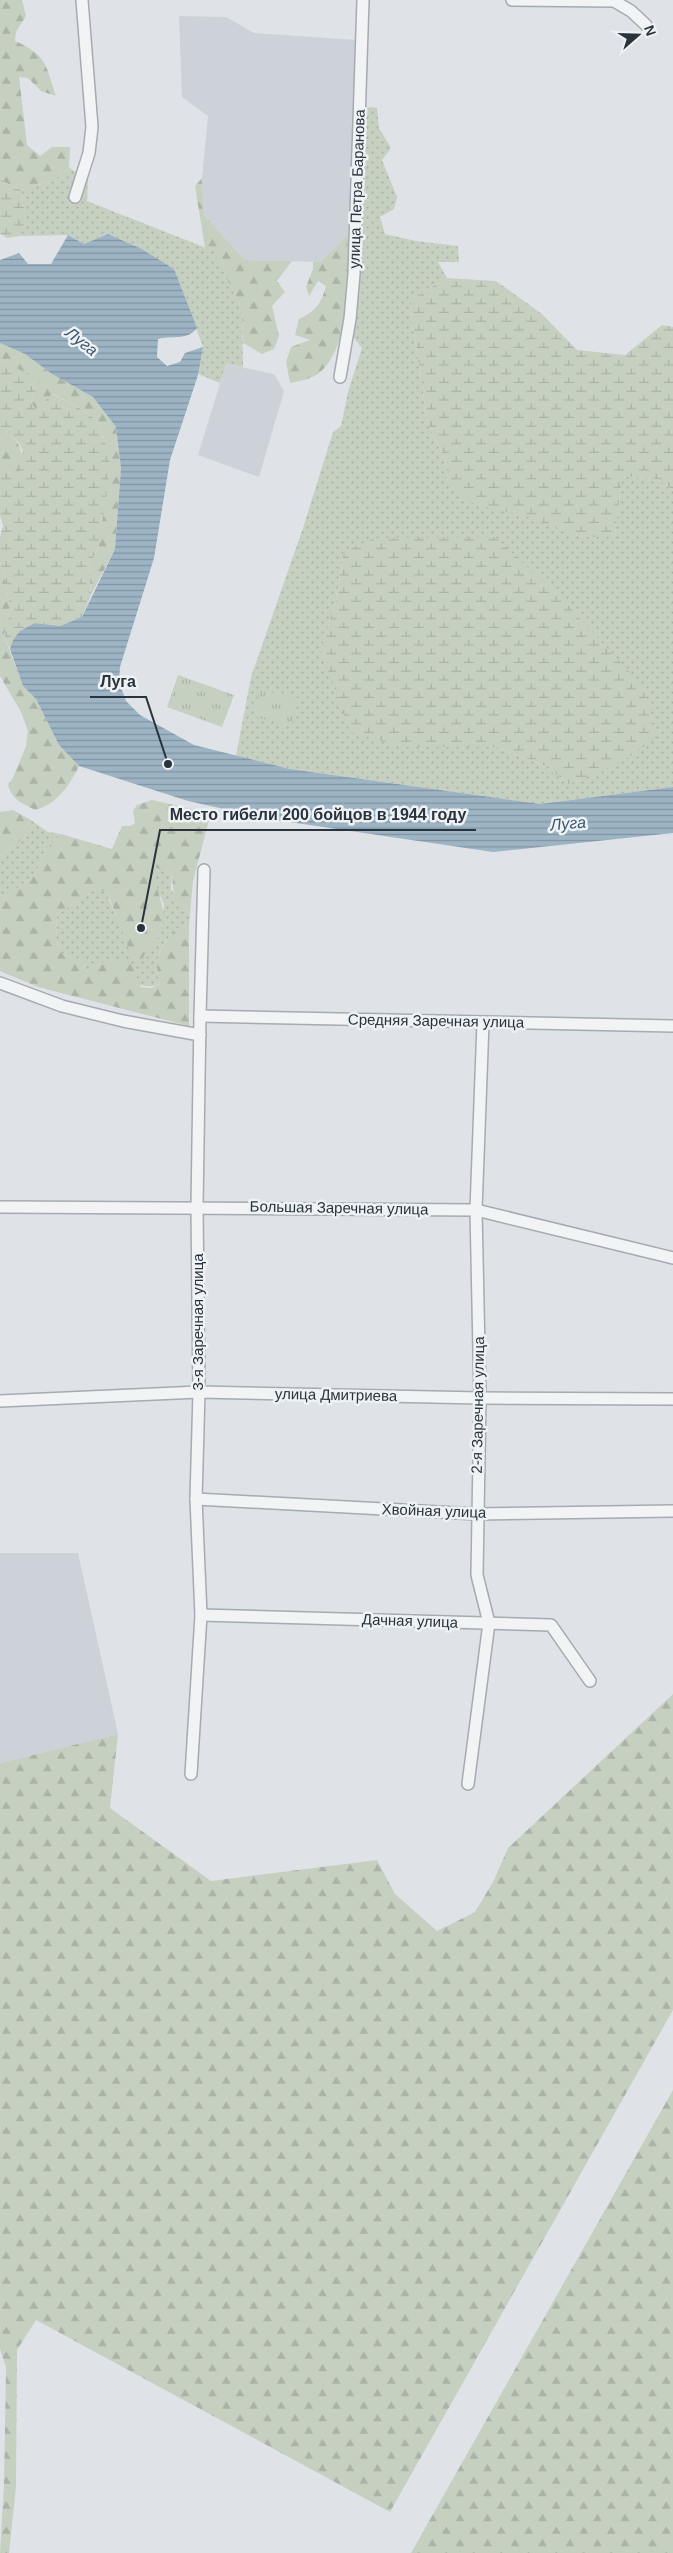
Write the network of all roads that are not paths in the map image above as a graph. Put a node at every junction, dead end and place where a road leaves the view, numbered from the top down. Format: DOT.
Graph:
graph roads {
  1 [pos="82,0"];
  2 [pos="363,0"];
  3 [pos="512,0"];
  4 [pos="646,25"];
  5 [pos="75,197"];
  6 [pos="340,377"];
  7 [pos="204,870"];
  8 [pos="0,983"];
  9 [pos="200,1016"];
  10 [pos="483,1022"];
  11 [pos="673,1026"];
  12 [pos="200,1036"];
  13 [pos="0,1206"];
  14 [pos="197,1206"];
  15 [pos="476,1210"];
  16 [pos="673,1258"];
  17 [pos="199,1392"];
  18 [pos="480,1398"];
  19 [pos="673,1399"];
  20 [pos="0,1401"];
  21 [pos="196,1499"];
  22 [pos="673,1511"];
  23 [pos="476,1514"];
  24 [pos="201,1615"];
  25 [pos="489,1623"];
  26 [pos="590,1681"];
  27 [pos="191,1774"];
  28 [pos="468,1784"];
  1 -- 5 [label="street"];
  2 -- 6 [label="street, улица Петра Баранова"];
  3 -- 4 [label="street"];
  7 -- 9 [label="street, 3-я Заречная улица"];
  8 -- 12 [label="street"];
  9 -- 10 [label="street, Средняя Заречная улица"];
  9 -- 12 [label="street, 3-я Заречная улица"];
  10 -- 11 [label="street, Средняя Заречная улица"];
  10 -- 15 [label="street, 2-я Заречная улица"];
  12 -- 14 [label="street, 3-я Заречная улица"];
  13 -- 14 [label="street, Большая Заречная улица"];
  14 -- 15 [label="street, Большая Заречная улица"];
  14 -- 17 [label="street, 3-я Заречная улица"];
  15 -- 16 [label="street, Большая Заречная улица"];
  15 -- 18 [label="street, 2-я Заречная улица"];
  17 -- 18 [label="street, улица Дмитриева"];
  17 -- 20 [label="street, улица Дмитриева"];
  17 -- 21 [label="street, 3-я Заречная улица"];
  18 -- 19 [label="street, улица Дмитриева"];
  18 -- 23 [label="street, 2-я Заречная улица"];
  21 -- 23 [label="street, Хвойная улица"];
  21 -- 24 [label="street, 3-я Заречная улица"];
  22 -- 23 [label="street, Хвойная улица"];
  23 -- 25 [label="street, 2-я Заречная улица"];
  24 -- 25 [label="street, Дачная улица"];
  24 -- 27 [label="street, 3-я Заречная улица"];
  25 -- 26 [label="street, Дачная улица"];
  25 -- 28 [label="street, 2-я Заречная улица"];
}
